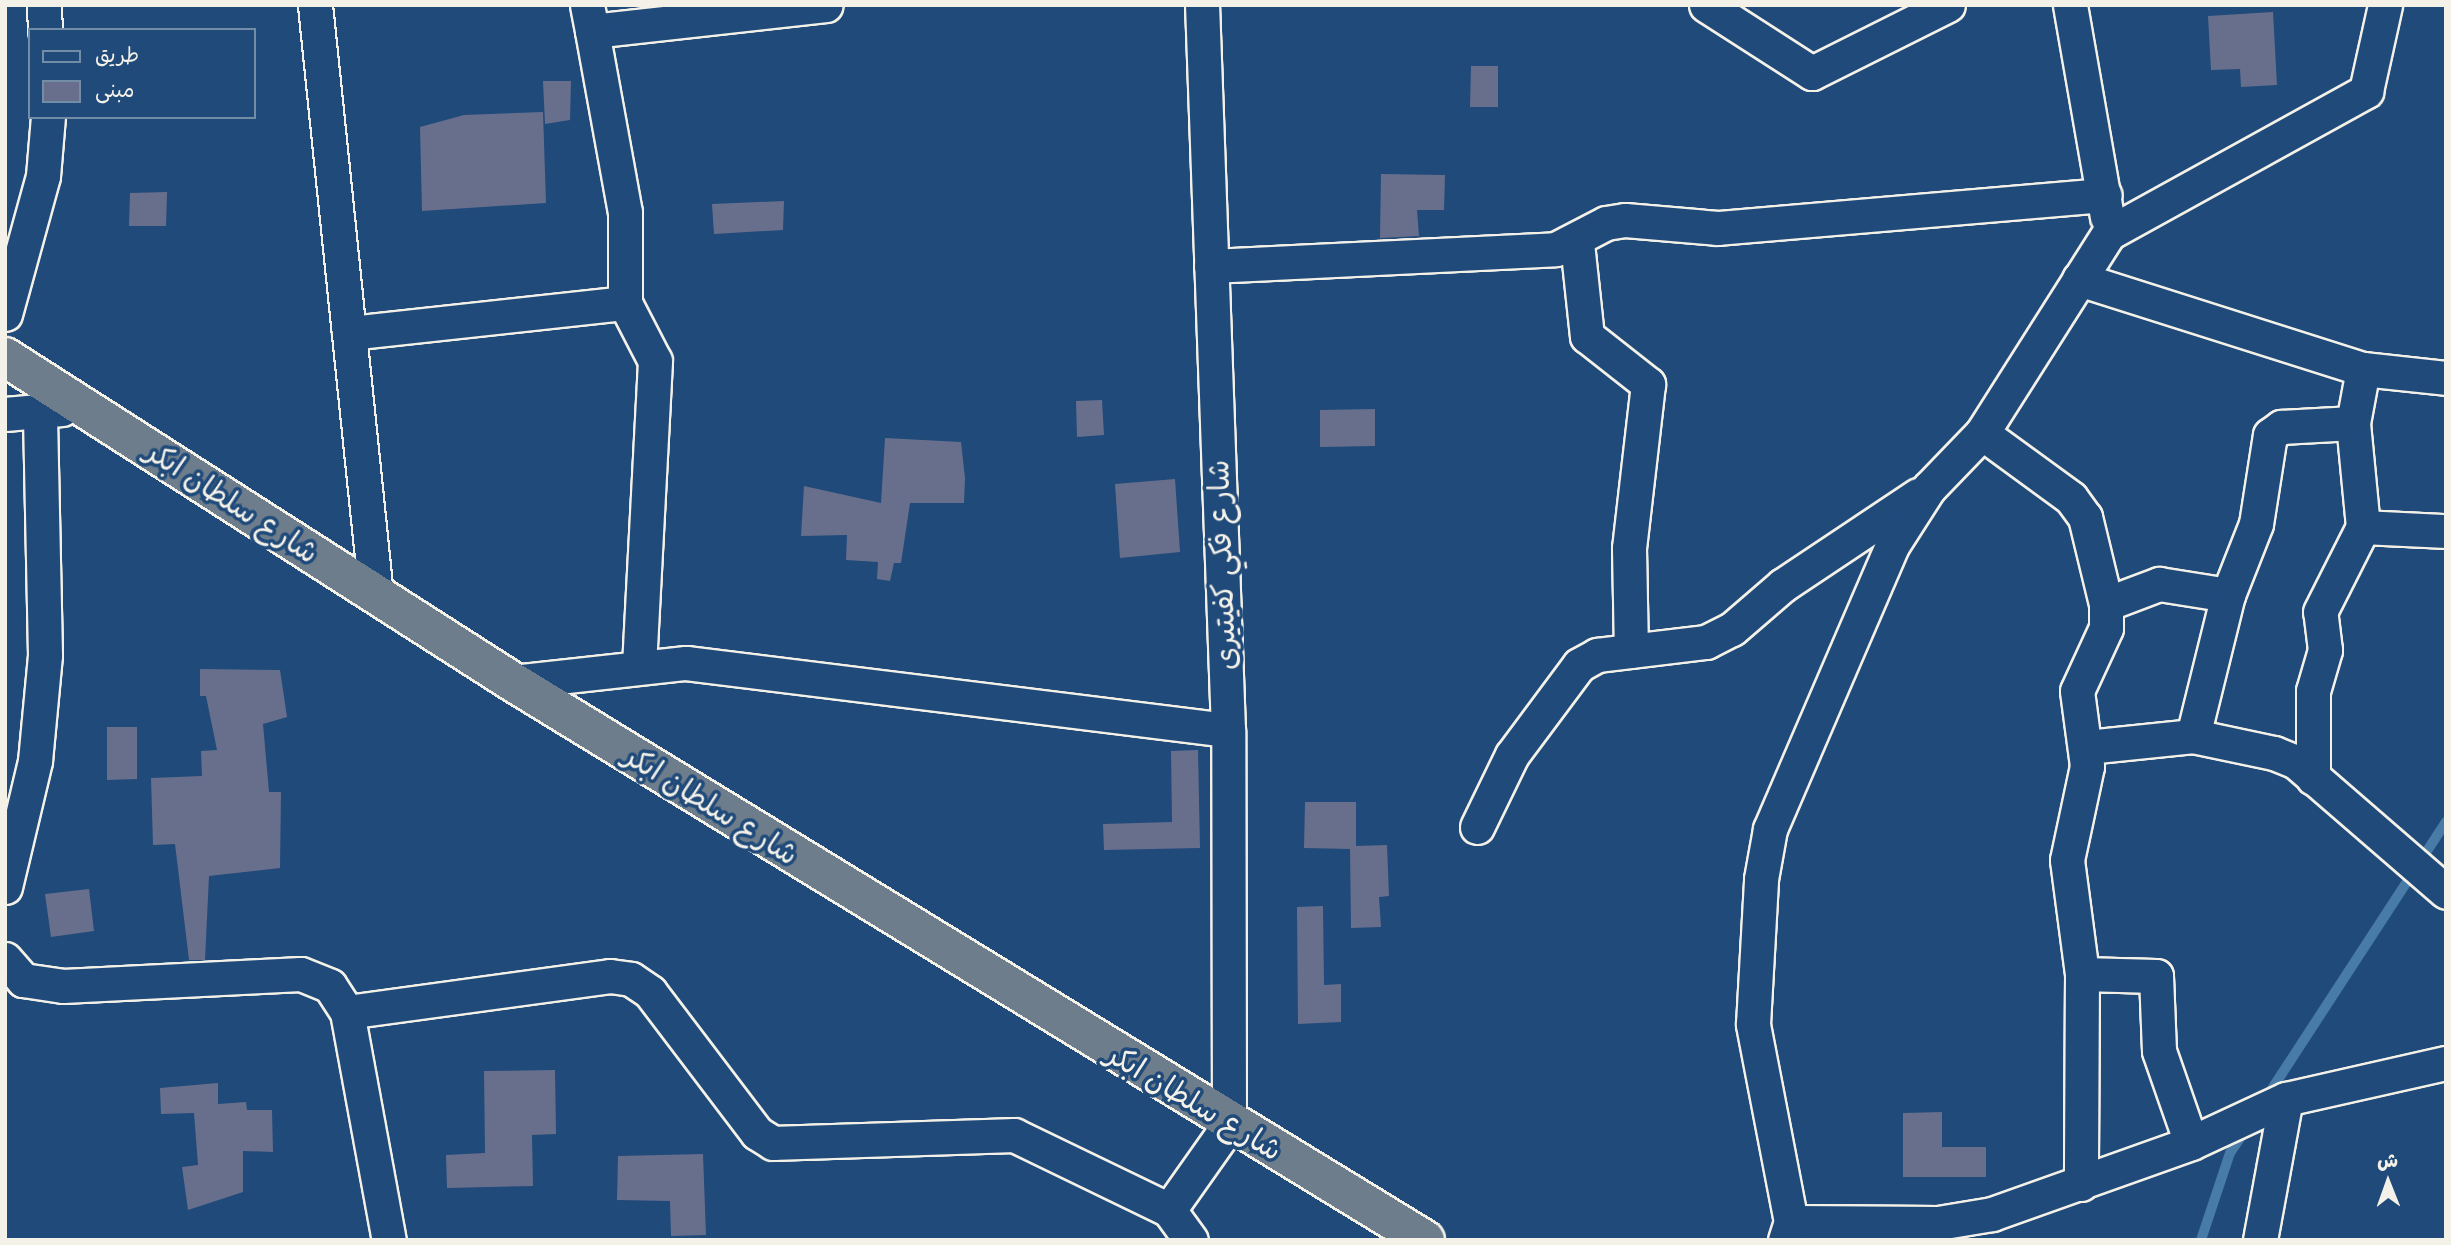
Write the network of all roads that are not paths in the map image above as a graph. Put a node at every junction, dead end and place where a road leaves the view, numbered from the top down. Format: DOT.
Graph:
graph roads {
  1 [pos="44,5"];
  2 [pos="315,5"];
  3 [pos="826,5"];
  4 [pos="1202,5"];
  5 [pos="1706,5"];
  6 [pos="1948,5"];
  7 [pos="2070,5"];
  8 [pos="2385,5"];
  9 [pos="589,18"];
  10 [pos="45,28"];
  11 [pos="48,119"];
  12 [pos="2105,195"];
  13 [pos="2109,233"];
  14 [pos="1577,243"];
  15 [pos="1211,266"];
  16 [pos="2079,279"];
  17 [pos="625,303"];
  18 [pos="5,314"];
  19 [pos="349,333"];
  20 [pos="5,357"];
  21 [pos="2363,369"];
  22 [pos="2446,378"];
  23 [pos="84,407"];
  24 [pos="40,411"];
  25 [pos="5,414"];
  26 [pos="2353,423"];
  27 [pos="1982,433"];
  28 [pos="1929,488"];
  29 [pos="2363,527"];
  30 [pos="2446,531"];
  31 [pos="376,595"];
  32 [pos="2228,595"];
  33 [pos="2106,604"];
  34 [pos="1631,651"];
  35 [pos="639,664"];
  36 [pos="513,682"];
  37 [pos="1228,730"];
  38 [pos="2193,736"];
  39 [pos="2087,747"];
  40 [pos="20,765"];
  41 [pos="2313,778"];
  42 [pos="1477,827"];
  43 [pos="5,887"];
  44 [pos="2446,892"];
  45 [pos="5,959"];
  46 [pos="2082,974"];
  47 [pos="347,1012"];
  48 [pos="2446,1063"];
  49 [pos="2286,1099"];
  50 [pos="1229,1125"];
  51 [pos="2191,1143"];
  52 [pos="2081,1184"];
  53 [pos="1169,1210"];
  54 [pos="1788,1231"];
  55 [pos="389,1240"];
  56 [pos="1191,1240"];
  57 [pos="1425,1240"];
  58 [pos="2260,1240"];
  1 -- 10 [label="street"];
  2 -- 19 [label="street"];
  3 -- 9 [label="street"];
  4 -- 15 [label="street, شارع فكي كفيتيرى"];
  5 -- 6 [label="street"];
  7 -- 12 [label="street"];
  8 -- 13 [label="street"];
  9 -- 17 [label="street"];
  11 -- 18 [label="street"];
  12 -- 13 [label="street"];
  12 -- 14 [label="street"];
  13 -- 16 [label="street"];
  14 -- 15 [label="street"];
  14 -- 34 [label="street"];
  15 -- 37 [label="street, شارع فكي كفيتيرى"];
  16 -- 21 [label="street"];
  16 -- 27 [label="street"];
  17 -- 19 [label="street"];
  17 -- 35 [label="street"];
  19 -- 31 [label="street"];
  20 -- 23 [label="highway, شارع سلطان ابكر"];
  21 -- 22 [label="street"];
  21 -- 26 [label="street"];
  23 -- 24 [label="street"];
  23 -- 31 [label="highway, شارع سلطان ابكر"];
  24 -- 25 [label="street"];
  24 -- 40 [label="street"];
  26 -- 29 [label="street"];
  26 -- 32 [label="street"];
  27 -- 28 [label="street"];
  27 -- 33 [label="street"];
  28 -- 34 [label="street"];
  28 -- 54 [label="street"];
  29 -- 30 [label="street"];
  29 -- 41 [label="street"];
  31 -- 36 [label="highway, شارع سلطان ابكر"];
  32 -- 33 [label="street"];
  32 -- 38 [label="street"];
  33 -- 39 [label="street"];
  34 -- 42 [label="street"];
  35 -- 36 [label="street"];
  35 -- 37 [label="street"];
  36 -- 50 [label="highway, شارع سلطان ابكر"];
  37 -- 50 [label="street, شارع فكي كفيتيرى"];
  38 -- 39 [label="street"];
  38 -- 41 [label="street"];
  39 -- 46 [label="street"];
  40 -- 43 [label="street"];
  41 -- 44 [label="street"];
  45 -- 47 [label="street"];
  46 -- 51 [label="street"];
  46 -- 52 [label="street"];
  47 -- 53 [label="street"];
  47 -- 55 [label="street"];
  48 -- 49 [label="street"];
  49 -- 51 [label="street"];
  49 -- 58 [label="street"];
  50 -- 53 [label="street"];
  50 -- 57 [label="highway, شارع سلطان ابكر"];
  51 -- 52 [label="street"];
  52 -- 54 [label="street"];
  53 -- 56 [label="street"];
}
